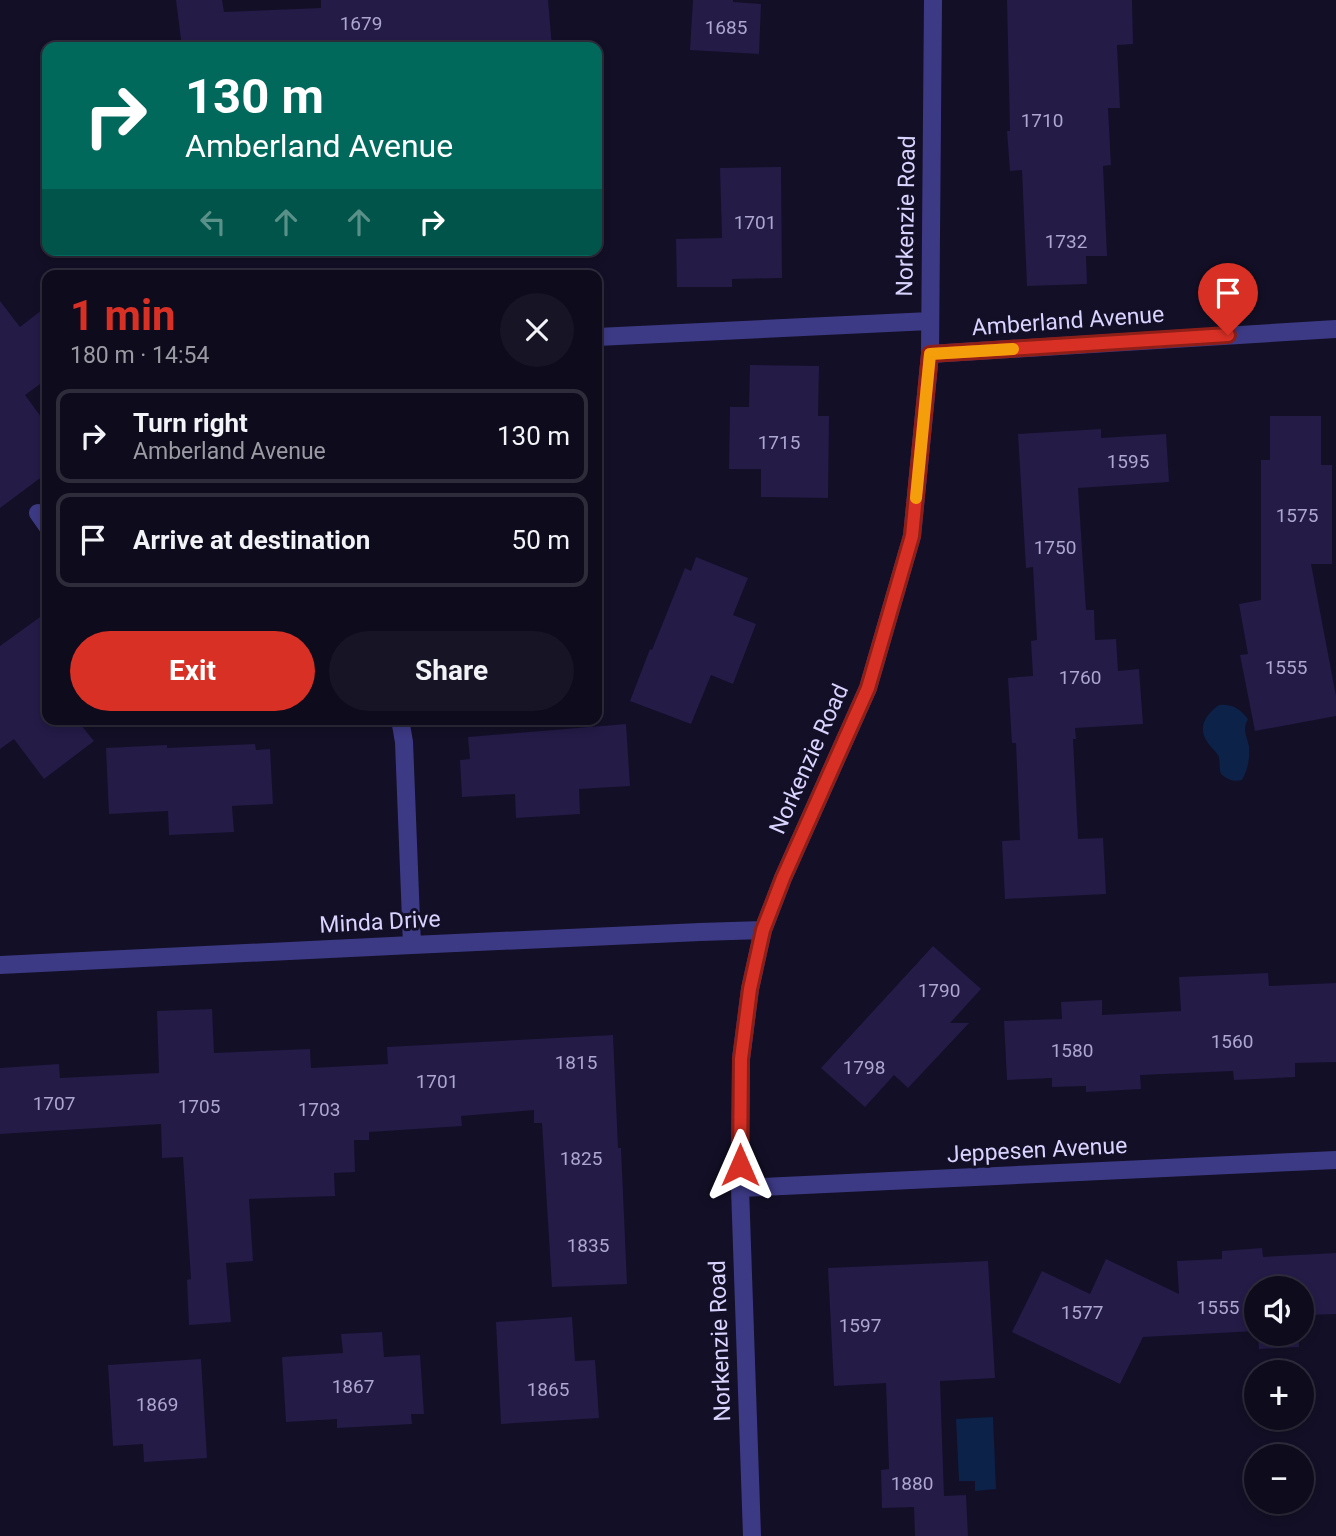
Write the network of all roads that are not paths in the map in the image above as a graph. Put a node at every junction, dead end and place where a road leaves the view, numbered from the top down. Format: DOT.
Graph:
graph roads {
  1 [pos="933,0"];
  2 [pos="930,321"];
  3 [pos="1336,329"];
  4 [pos="602,337"];
  5 [pos="930,354"];
  6 [pos="401,725"];
  7 [pos="763,930"];
  8 [pos="412,944"];
  9 [pos="0,965"];
  10 [pos="1336,1160"];
  11 [pos="740,1188"];
  12 [pos="752,1536"];
  1 -- 2 [label="street, Norkenzie Road"];
  2 -- 4 [label="street"];
  2 -- 5 [label="street, Norkenzie Road"];
  3 -- 5 [label="street, Amberland Avenue"];
  5 -- 7 [label="street, Norkenzie Road"];
  6 -- 8 [label="street"];
  7 -- 8 [label="street, Minda Drive"];
  7 -- 11 [label="street, Norkenzie Road"];
  8 -- 9 [label="street, Minda Drive"];
  10 -- 11 [label="street, Jeppesen Avenue"];
  11 -- 12 [label="street, Norkenzie Road"];
}
